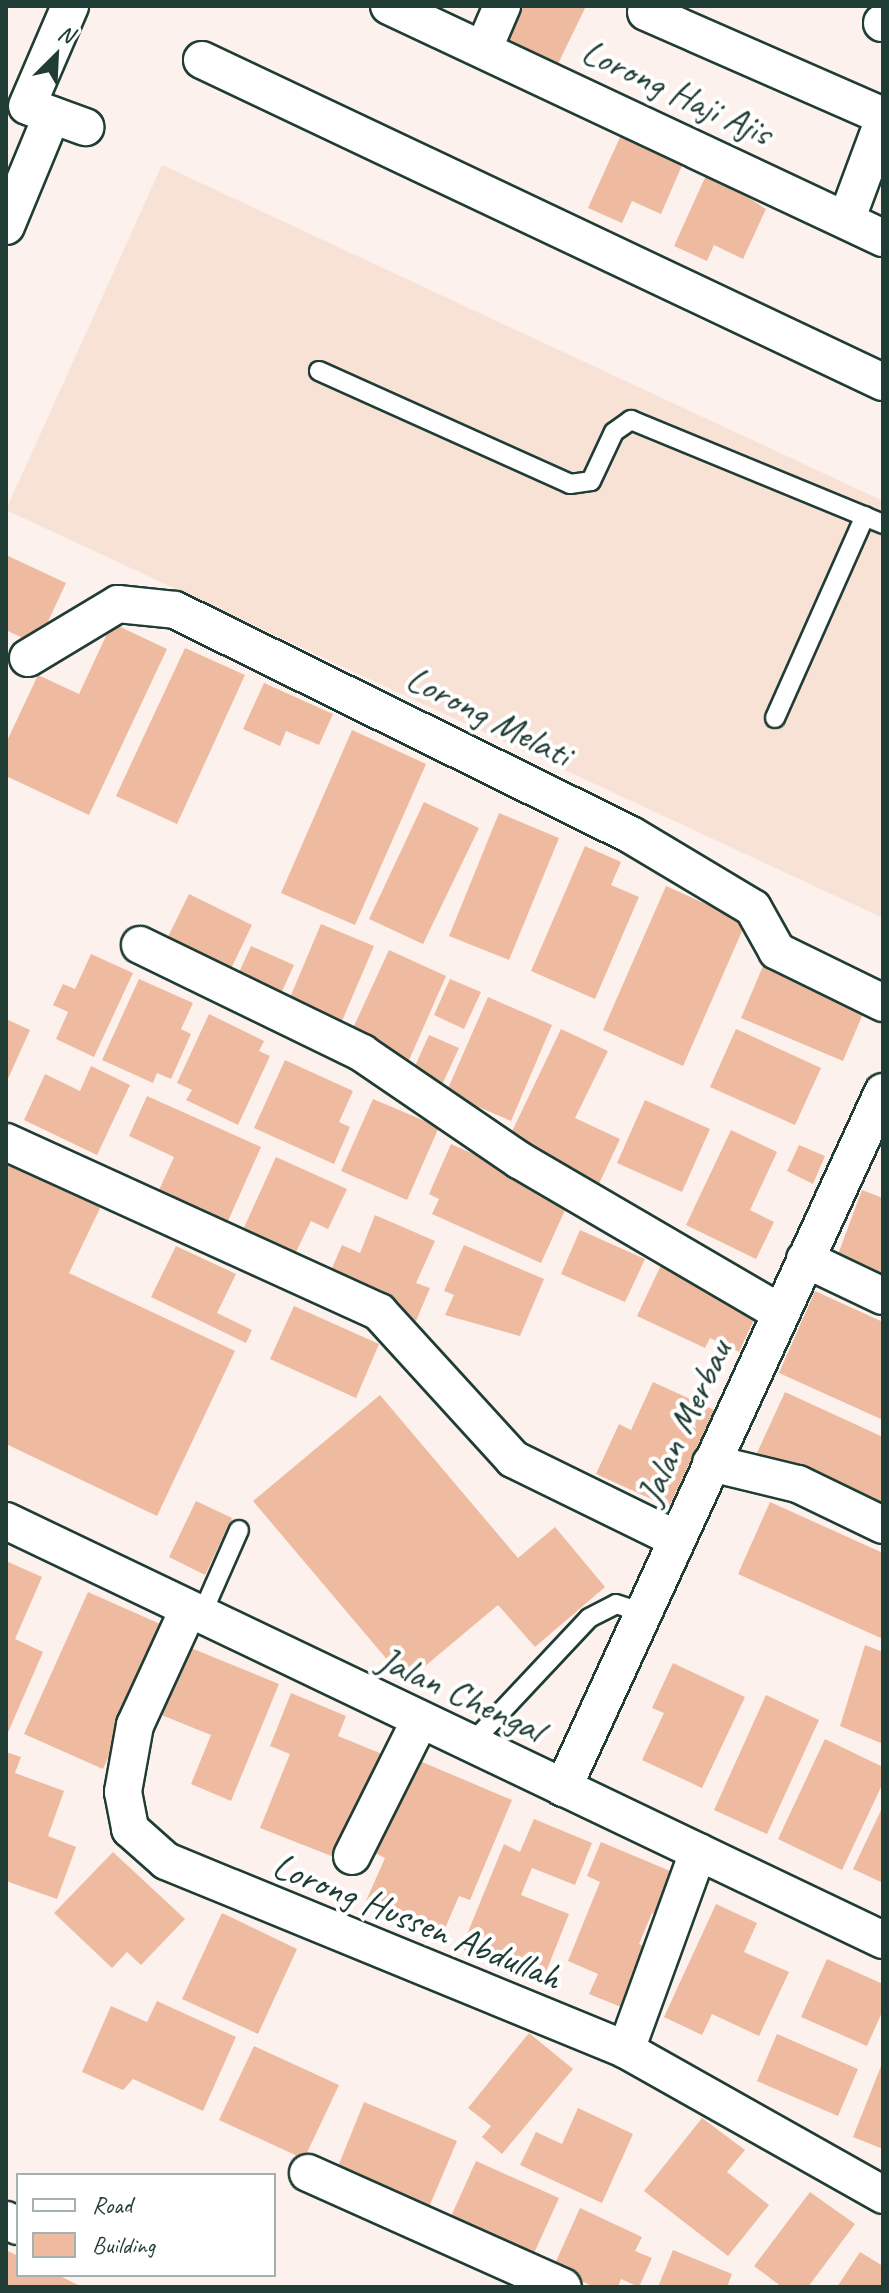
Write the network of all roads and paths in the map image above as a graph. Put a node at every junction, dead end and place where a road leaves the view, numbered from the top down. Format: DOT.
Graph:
graph roads {
  1 [pos="70,6"];
  2 [pos="389,6"];
  3 [pos="502,6"];
  4 [pos="646,12"];
  5 [pos="484,48"];
  6 [pos="202,60"];
  7 [pos="42,111"];
  8 [pos="883,118"];
  9 [pos="847,218"];
  10 [pos="6,226"];
  11 [pos="883,238"];
  12 [pos="319,371"];
  13 [pos="883,382"];
  14 [pos="865,516"];
  15 [pos="883,524"];
  16 [pos="28,658"];
  17 [pos="775,718"];
  18 [pos="140,945"];
  19 [pos="883,1003"];
  20 [pos="882,1098"];
  21 [pos="6,1142"];
  22 [pos="805,1259"];
  23 [pos="883,1296"];
  24 [pos="781,1313"];
  25 [pos="711,1463"];
  26 [pos="6,1521"];
  27 [pos="883,1525"];
  28 [pos="239,1530"];
  29 [pos="676,1539"];
  30 [pos="641,1612"];
  31 [pos="195,1613"];
  32 [pos="419,1722"];
  33 [pos="469,1746"];
  34 [pos="563,1788"];
  35 [pos="698,1852"];
  36 [pos="352,1856"];
  37 [pos="883,1940"];
  38 [pos="626,2050"];
  39 [pos="308,2173"];
  40 [pos="883,2195"];
  41 [pos="563,2287"];
  1 -- 7 [label="street"];
  2 -- 5 [label="street, Lorong Haji Ajis"];
  3 -- 5 [label="street"];
  4 -- 8 [label="street"];
  5 -- 9 [label="street, Lorong Haji Ajis"];
  6 -- 13 [label="street"];
  7 -- 10 [label="street"];
  8 -- 9 [label="street"];
  9 -- 11 [label="street, Lorong Haji Ajis"];
  12 -- 14 [label="lane"];
  14 -- 15 [label="lane"];
  14 -- 17 [label="lane"];
  16 -- 19 [label="street, Lorong Melati"];
  18 -- 24 [label="street"];
  20 -- 22 [label="street, Jalan Merbau"];
  21 -- 29 [label="street"];
  22 -- 23 [label="street"];
  22 -- 24 [label="street, Jalan Merbau"];
  24 -- 25 [label="street, Jalan Merbau"];
  25 -- 27 [label="street"];
  25 -- 29 [label="street, Jalan Merbau"];
  26 -- 31 [label="street, Jalan Chengal"];
  28 -- 31 [label="lane"];
  29 -- 30 [label="street, Jalan Merbau"];
  30 -- 33 [label="lane"];
  30 -- 34 [label="street, Jalan Merbau"];
  31 -- 32 [label="street, Jalan Chengal"];
  31 -- 38 [label="street, Lorong Hussen Abdullah"];
  32 -- 33 [label="street, Jalan Chengal"];
  32 -- 36 [label="street"];
  33 -- 34 [label="street, Jalan Chengal"];
  34 -- 35 [label="street, Jalan Chengal"];
  35 -- 37 [label="street, Jalan Chengal"];
  35 -- 38 [label="street"];
  38 -- 40 [label="street, Lorong Hussen Abdullah"];
  39 -- 41 [label="street"];
}
